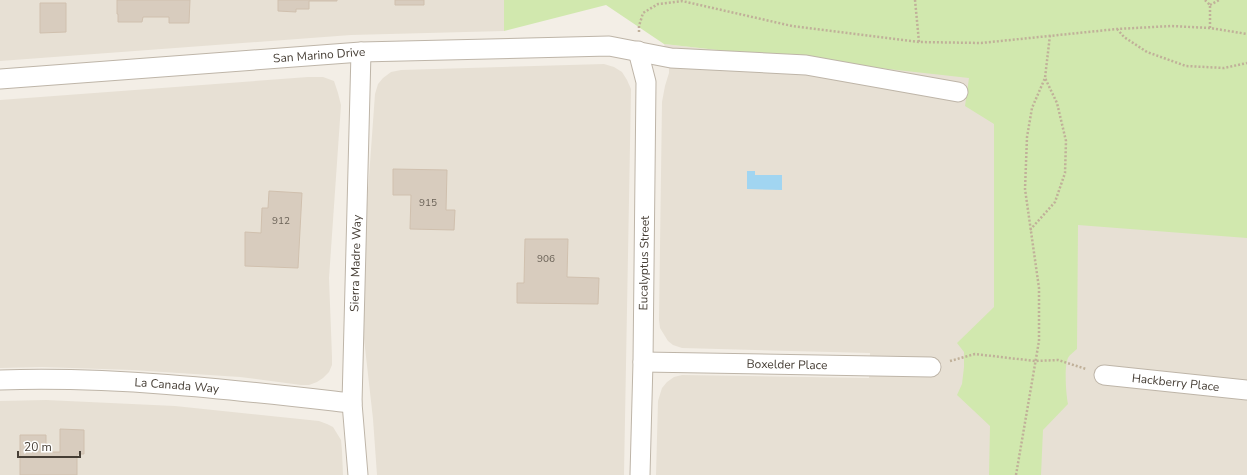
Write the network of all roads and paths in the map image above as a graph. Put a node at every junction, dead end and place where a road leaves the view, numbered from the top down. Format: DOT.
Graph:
graph roads {
  1 [pos="915,0"];
  2 [pos="1205,0"];
  3 [pos="1219,0"];
  4 [pos="1210,5"];
  5 [pos="1210,28"];
  6 [pos="1117,29"];
  7 [pos="1247,34"];
  8 [pos="1050,35"];
  9 [pos="919,42"];
  10 [pos="638,51"];
  11 [pos="361,52"];
  12 [pos="1247,63"];
  13 [pos="1045,78"];
  14 [pos="0,79"];
  15 [pos="958,92"];
  16 [pos="1030,230"];
  17 [pos="1035,360"];
  18 [pos="643,362"];
  19 [pos="931,367"];
  20 [pos="1104,375"];
  21 [pos="0,380"];
  22 [pos="1247,390"];
  23 [pos="352,404"];
  24 [pos="358,475"];
  25 [pos="640,475"];
  26 [pos="1016,475"];
  1 -- 9 [label="path"];
  2 -- 4 [label="path"];
  3 -- 4 [label="path"];
  4 -- 5 [label="path"];
  5 -- 6 [label="path"];
  5 -- 7 [label="path"];
  6 -- 8 [label="path"];
  6 -- 12 [label="path"];
  8 -- 9 [label="path"];
  8 -- 13 [label="path"];
  9 -- 10 [label="path"];
  10 -- 11 [label="street, San Marino Drive"];
  10 -- 15 [label="street, San Marino Drive"];
  10 -- 18 [label="street, Eucalyptus Street"];
  11 -- 14 [label="street, San Marino Drive"];
  11 -- 23 [label="street, Sierra Madre Way"];
  13 -- 16 [label="path"];
  13 -- 16 [label="path"];
  16 -- 17 [label="path"];
  17 -- 19 [label="path"];
  17 -- 20 [label="path"];
  17 -- 26 [label="path"];
  18 -- 19 [label="street, Boxelder Place"];
  18 -- 25 [label="street, Eucalyptus Street"];
  20 -- 22 [label="street, Hackberry Place"];
  21 -- 23 [label="street, La Canada Way"];
  23 -- 24 [label="street, Sierra Madre Way"];
}
